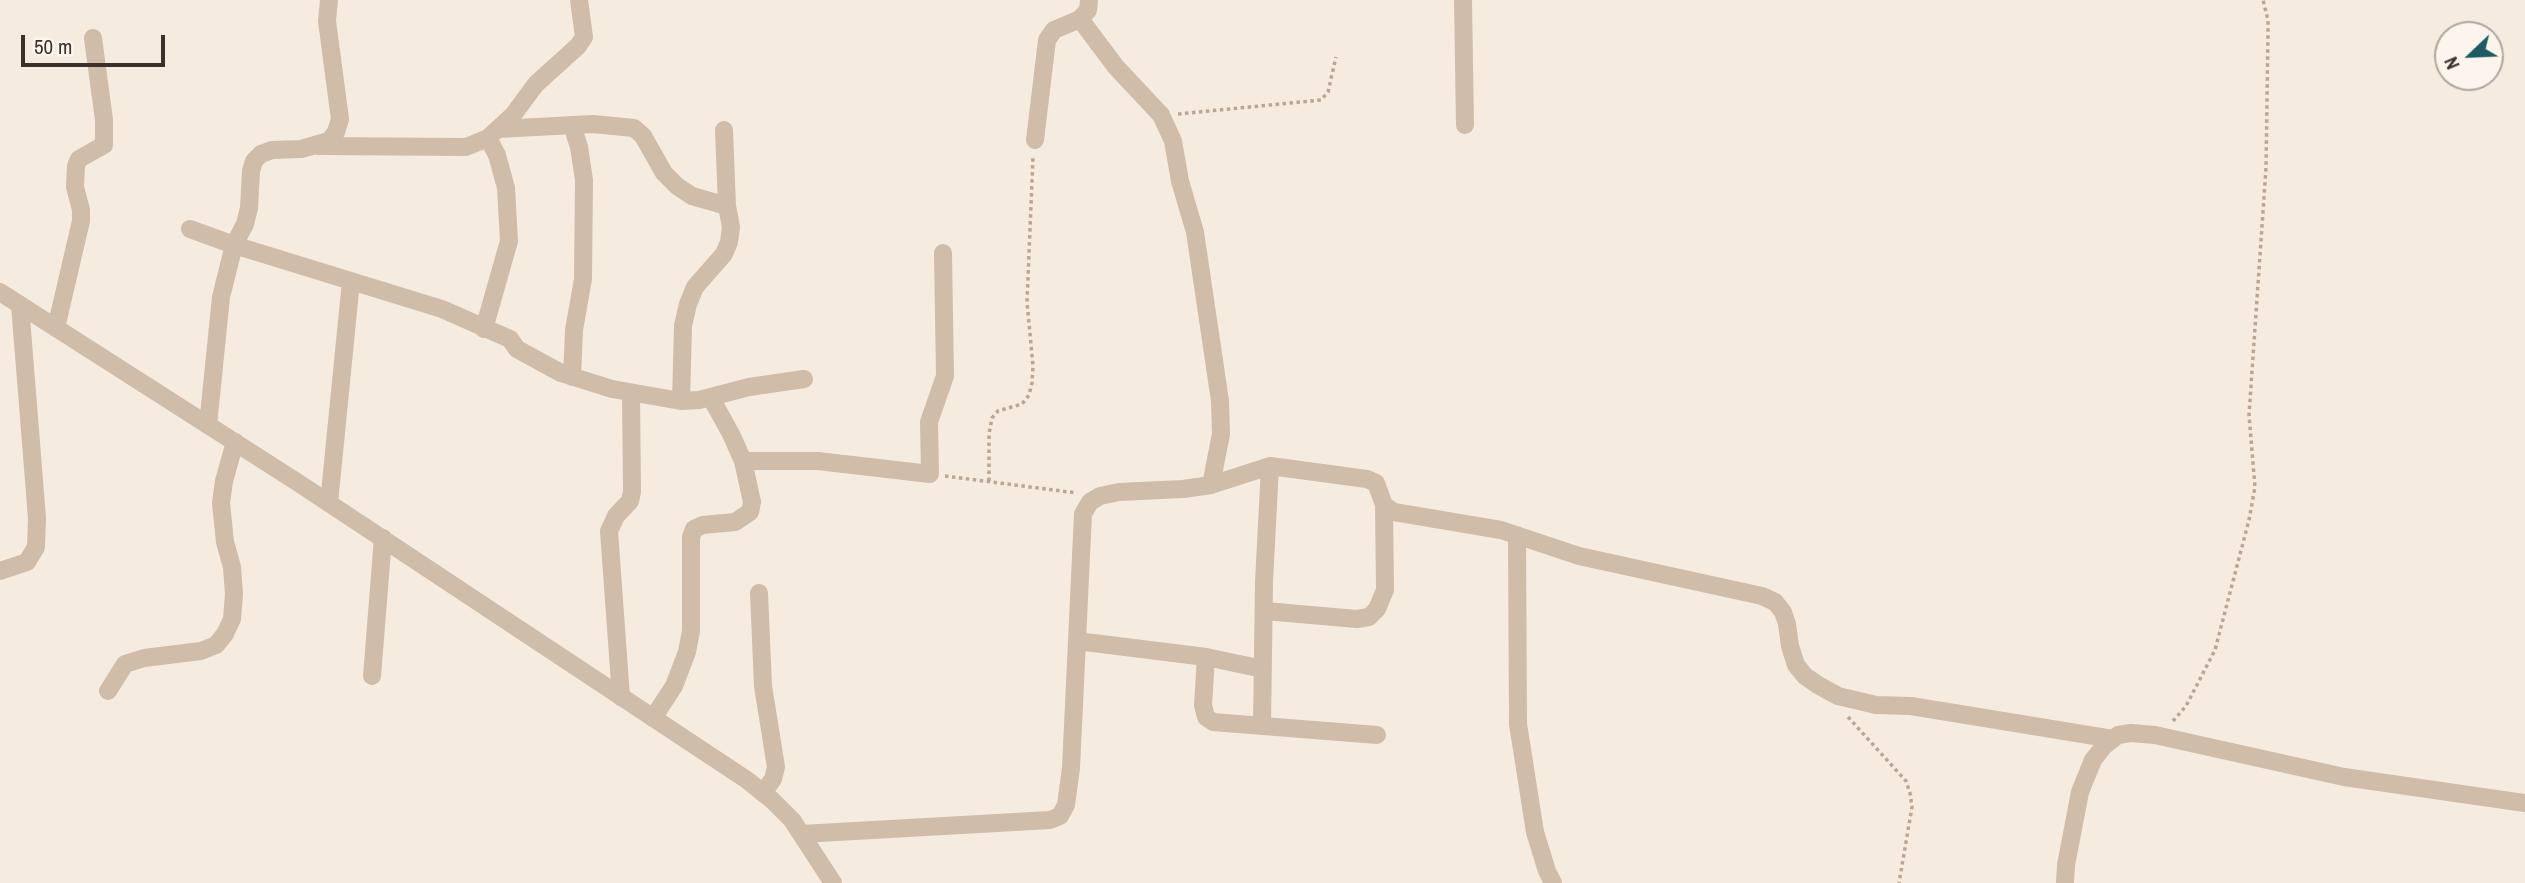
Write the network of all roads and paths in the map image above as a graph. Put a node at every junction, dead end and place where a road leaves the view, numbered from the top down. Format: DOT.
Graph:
graph roads {
  1 [pos="329,0"];
  2 [pos="579,0"];
  3 [pos="1089,0"];
  4 [pos="1463,0"];
  5 [pos="2263,0"];
  6 [pos="1080,19"];
  7 [pos="93,38"];
  8 [pos="1336,57"];
  9 [pos="1161,115"];
  10 [pos="572,125"];
  11 [pos="1465,125"];
  12 [pos="724,130"];
  13 [pos="493,133"];
  14 [pos="1035,139"];
  15 [pos="318,146"];
  16 [pos="727,206"];
  17 [pos="190,229"];
  18 [pos="233,245"];
  19 [pos="943,253"];
  20 [pos="351,281"];
  21 [pos="0,292"];
  22 [pos="20,305"];
  23 [pos="56,328"];
  24 [pos="484,329"];
  25 [pos="572,377"];
  26 [pos="804,379"];
  27 [pos="631,393"];
  28 [pos="711,398"];
  29 [pos="681,401"];
  30 [pos="208,425"];
  31 [pos="234,442"];
  32 [pos="743,461"];
  33 [pos="1270,466"];
  34 [pos="930,474"];
  35 [pos="989,481"];
  36 [pos="1211,485"];
  37 [pos="1100,496"];
  38 [pos="329,503"];
  39 [pos="1384,505"];
  40 [pos="1517,535"];
  41 [pos="383,538"];
  42 [pos="0,570"];
  43 [pos="759,593"];
  44 [pos="1265,611"];
  45 [pos="1077,641"];
  46 [pos="1206,657"];
  47 [pos="1263,669"];
  48 [pos="372,676"];
  49 [pos="107,691"];
  50 [pos="621,696"];
  51 [pos="1845,713"];
  52 [pos="653,718"];
  53 [pos="1262,726"];
  54 [pos="1377,735"];
  55 [pos="2155,735"];
  56 [pos="2113,739"];
  57 [pos="763,793"];
  58 [pos="2525,803"];
  59 [pos="802,834"];
  60 [pos="833,883"];
  61 [pos="1553,883"];
  62 [pos="1899,883"];
  63 [pos="2065,883"];
  1 -- 15 [label="street"];
  2 -- 13 [label="street"];
  3 -- 6 [label="street"];
  4 -- 11 [label="street"];
  5 -- 55 [label="path"];
  6 -- 9 [label="street"];
  6 -- 14 [label="street"];
  7 -- 23 [label="street"];
  8 -- 9 [label="path"];
  9 -- 36 [label="street"];
  10 -- 13 [label="street"];
  10 -- 16 [label="street"];
  10 -- 25 [label="street"];
  12 -- 16 [label="street"];
  13 -- 15 [label="street"];
  13 -- 24 [label="street"];
  14 -- 35 [label="path"];
  15 -- 18 [label="street"];
  16 -- 29 [label="street"];
  17 -- 18 [label="street"];
  18 -- 20 [label="street"];
  18 -- 30 [label="street"];
  19 -- 34 [label="street"];
  20 -- 24 [label="street"];
  20 -- 38 [label="street"];
  21 -- 22 [label="street"];
  22 -- 23 [label="street"];
  22 -- 42 [label="street"];
  23 -- 30 [label="street"];
  24 -- 25 [label="street"];
  25 -- 27 [label="street"];
  26 -- 28 [label="street"];
  27 -- 29 [label="street"];
  27 -- 50 [label="street"];
  28 -- 29 [label="street"];
  28 -- 32 [label="street"];
  30 -- 31 [label="street"];
  31 -- 38 [label="street"];
  31 -- 49 [label="street"];
  32 -- 34 [label="street"];
  32 -- 52 [label="street"];
  33 -- 36 [label="street"];
  33 -- 39 [label="street"];
  33 -- 44 [label="street"];
  34 -- 35 [label="path"];
  35 -- 37 [label="path"];
  36 -- 37 [label="street"];
  37 -- 45 [label="street"];
  38 -- 41 [label="street"];
  39 -- 40 [label="street"];
  39 -- 44 [label="street"];
  40 -- 56 [label="street"];
  40 -- 61 [label="street"];
  41 -- 48 [label="street"];
  41 -- 50 [label="street"];
  43 -- 57 [label="street"];
  44 -- 47 [label="street"];
  45 -- 46 [label="street"];
  45 -- 59 [label="street"];
  46 -- 47 [label="street"];
  46 -- 53 [label="street"];
  47 -- 53 [label="street"];
  50 -- 52 [label="street"];
  51 -- 62 [label="path"];
  52 -- 57 [label="street"];
  53 -- 54 [label="street"];
  55 -- 56 [label="street"];
  55 -- 58 [label="street"];
  56 -- 63 [label="street"];
  57 -- 59 [label="street"];
  59 -- 60 [label="street"];
}
